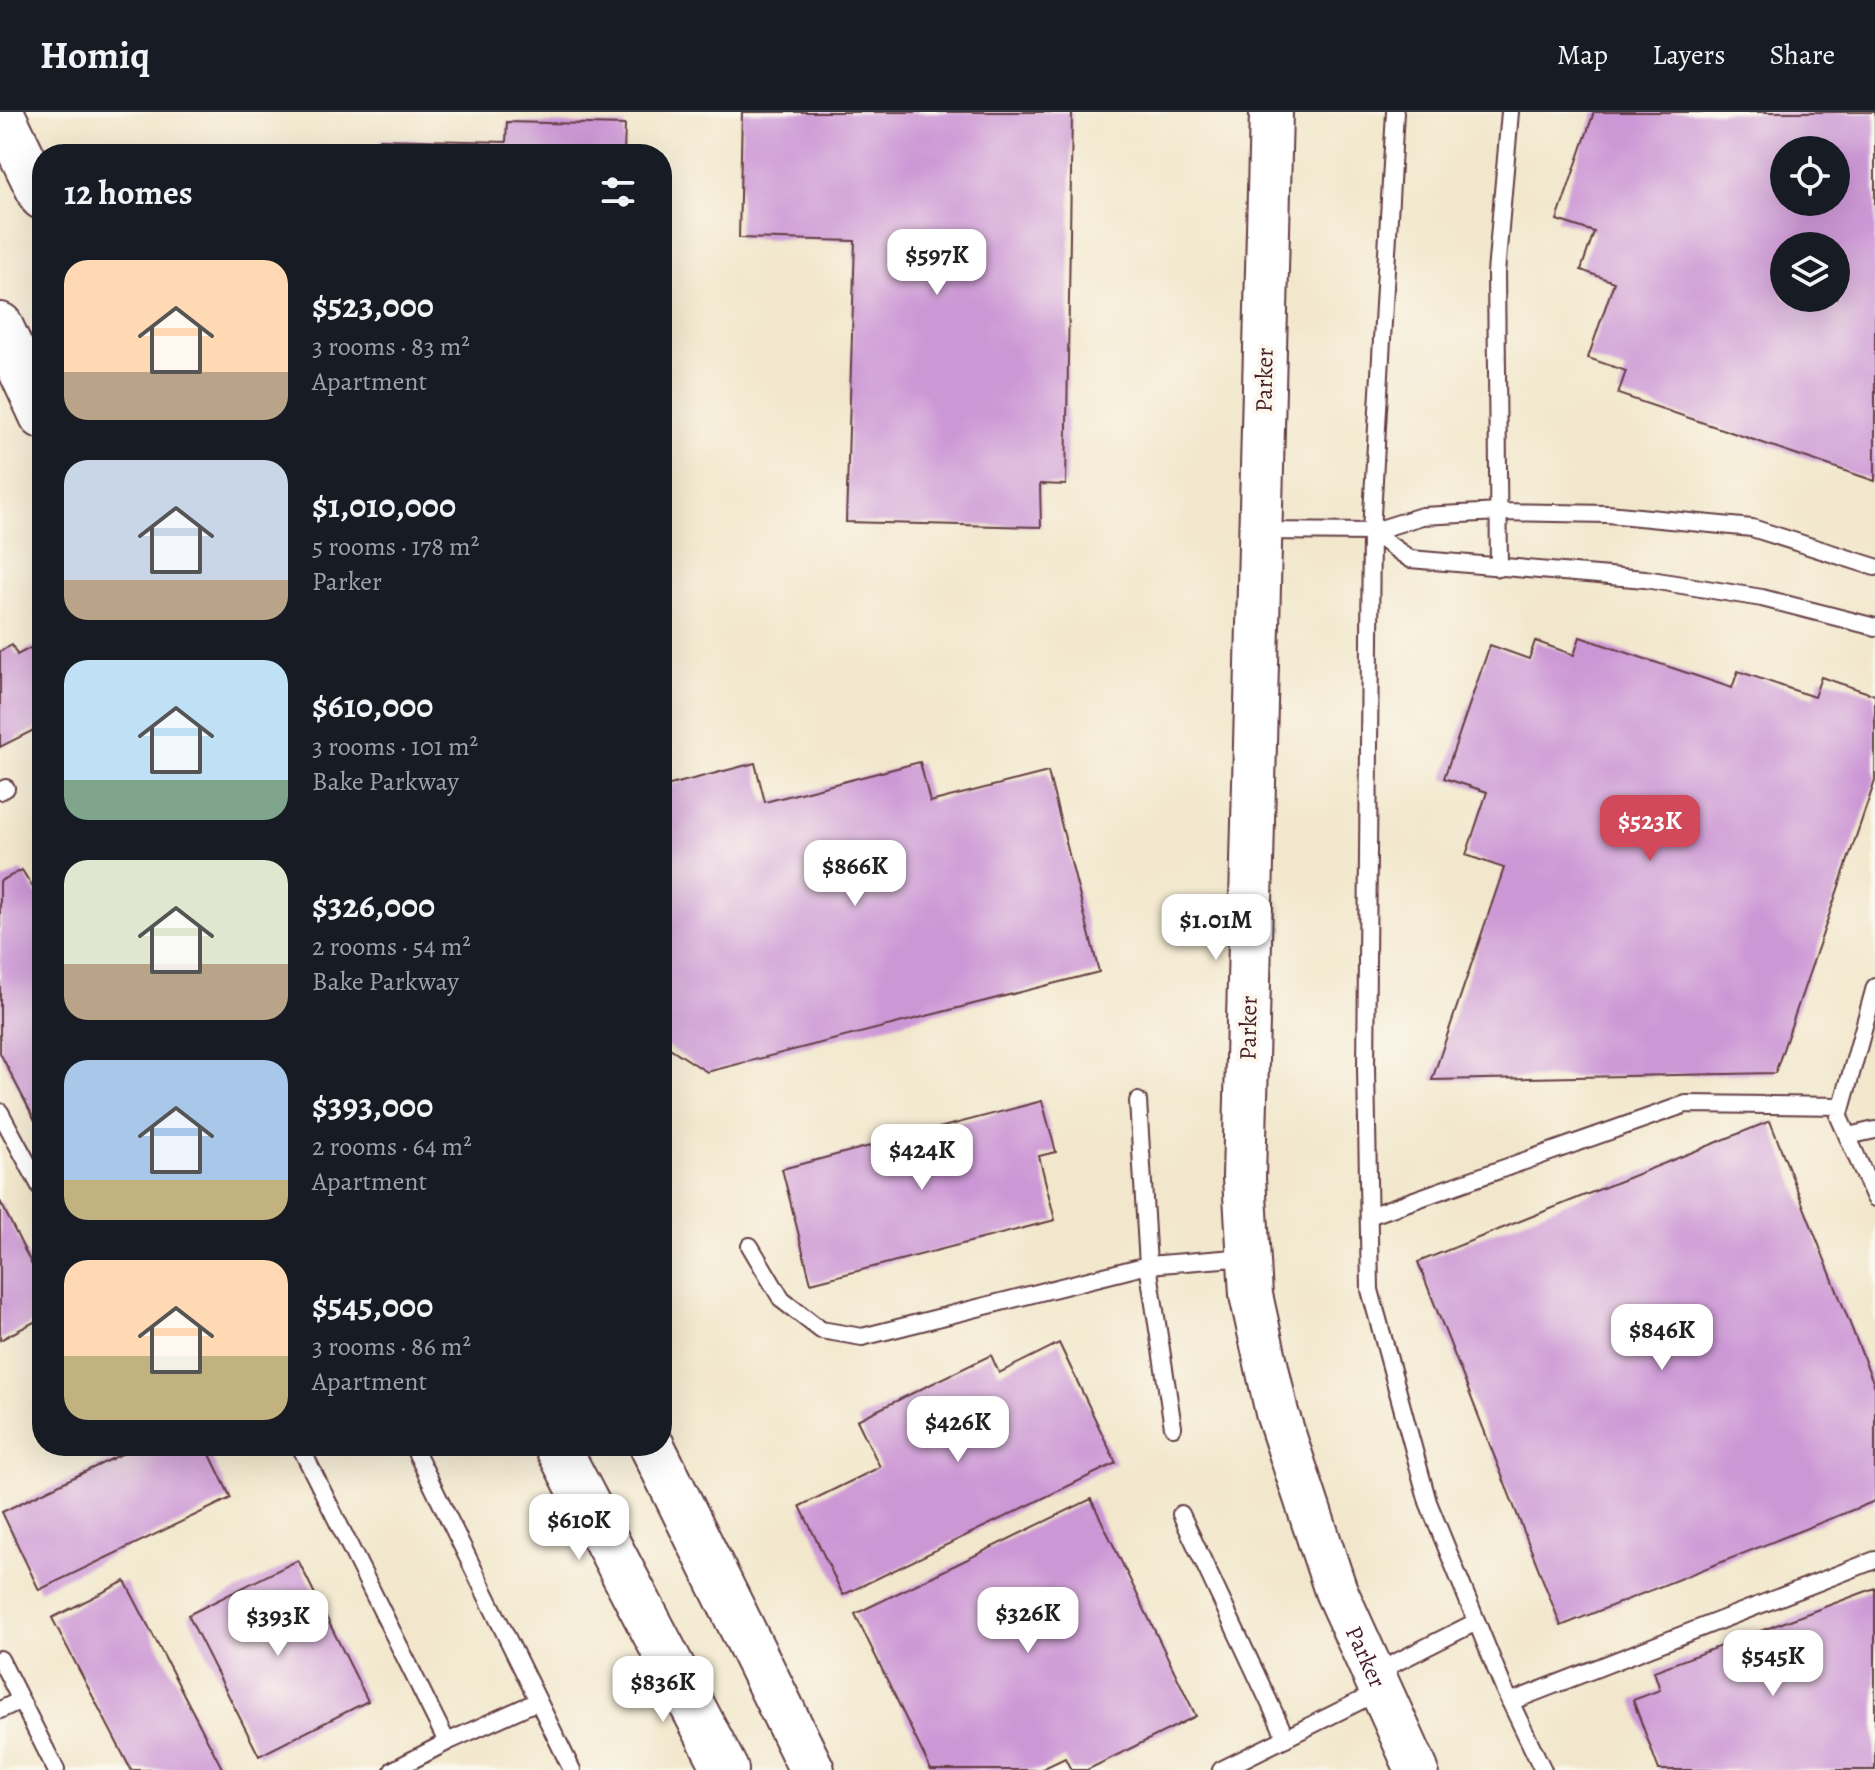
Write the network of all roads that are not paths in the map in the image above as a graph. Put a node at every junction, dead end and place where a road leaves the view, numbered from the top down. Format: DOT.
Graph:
graph roads {
  1 [pos="1,112"];
  2 [pos="1271,112"];
  3 [pos="1395,112"];
  4 [pos="1510,112"];
  5 [pos="32,176"];
  6 [pos="0,325"];
  7 [pos="32,394"];
  8 [pos="1500,512"];
  9 [pos="1261,531"];
  10 [pos="1371,532"];
  11 [pos="1875,567"];
  12 [pos="1499,568"];
  13 [pos="1875,627"];
  14 [pos="1875,987"];
  15 [pos="1138,1101"];
  16 [pos="1842,1106"];
  17 [pos="0,1112"];
  18 [pos="1875,1130"];
  19 [pos="1848,1136"];
  20 [pos="32,1171"];
  21 [pos="1875,1198"];
  22 [pos="1369,1216"];
  23 [pos="750,1246"];
  24 [pos="1249,1257"];
  25 [pos="1148,1265"];
  26 [pos="1173,1427"];
  27 [pos="305,1456"];
  28 [pos="418,1456"];
  29 [pos="562,1456"];
  30 [pos="657,1456"];
  31 [pos="1181,1514"];
  32 [pos="1875,1560"];
  33 [pos="1476,1622"];
  34 [pos="0,1659"];
  35 [pos="1377,1682"];
  36 [pos="21,1700"];
  37 [pos="538,1701"];
  38 [pos="1510,1702"];
  39 [pos="0,1710"];
  40 [pos="1286,1738"];
  41 [pos="447,1742"];
  42 [pos="56,1770"];
  43 [pos="393,1770"];
  44 [pos="572,1770"];
  45 [pos="726,1770"];
  46 [pos="812,1770"];
  47 [pos="1221,1770"];
  48 [pos="1417,1770"];
  49 [pos="1543,1770"];
  1 -- 5 [label="main road"];
  2 -- 9 [label="street, Parker"];
  3 -- 10 [label="lane"];
  4 -- 8 [label="lane"];
  6 -- 7 [label="main road"];
  8 -- 10 [label="lane"];
  8 -- 11 [label="lane"];
  8 -- 12 [label="lane"];
  9 -- 10 [label="lane"];
  9 -- 24 [label="street, Parker"];
  10 -- 12 [label="lane"];
  10 -- 22 [label="lane"];
  12 -- 13 [label="lane"];
  14 -- 16 [label="lane"];
  15 -- 25 [label="lane"];
  16 -- 19 [label="lane"];
  16 -- 22 [label="lane"];
  17 -- 20 [label="lane"];
  18 -- 19 [label="lane"];
  19 -- 21 [label="lane"];
  22 -- 33 [label="lane"];
  23 -- 25 [label="lane"];
  24 -- 25 [label="lane"];
  24 -- 35 [label="street, Parker"];
  25 -- 26 [label="lane"];
  27 -- 41 [label="lane"];
  28 -- 37 [label="lane"];
  29 -- 45 [label="main road"];
  30 -- 46 [label="main road"];
  31 -- 40 [label="lane"];
  32 -- 38 [label="lane"];
  33 -- 35 [label="lane"];
  33 -- 38 [label="lane"];
  34 -- 36 [label="lane"];
  35 -- 40 [label="lane"];
  35 -- 48 [label="street, Parker"];
  36 -- 39 [label="lane"];
  36 -- 42 [label="lane"];
  37 -- 41 [label="lane"];
  37 -- 44 [label="lane"];
  38 -- 49 [label="lane"];
  40 -- 47 [label="lane"];
  41 -- 43 [label="lane"];
}
